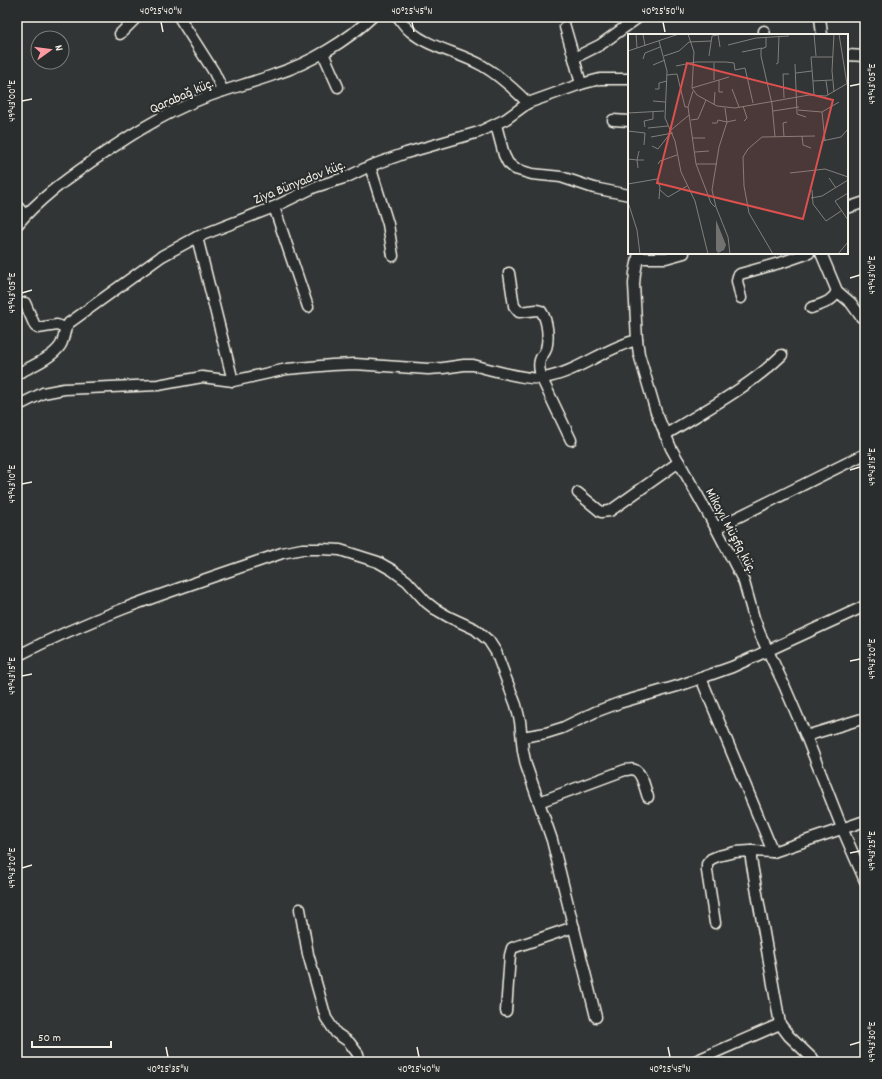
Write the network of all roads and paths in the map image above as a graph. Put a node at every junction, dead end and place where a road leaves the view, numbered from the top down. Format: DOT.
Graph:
graph roads {
  1 [pos="137,17"];
  2 [pos="179,17"];
  3 [pos="398,17"];
  4 [pos="639,17"];
  5 [pos="820,17"];
  6 [pos="368,18"];
  7 [pos="565,27"];
  8 [pos="120,34"];
  9 [pos="822,34"];
  10 [pos="323,53"];
  11 [pos="848,55"];
  12 [pos="865,56"];
  13 [pos="574,58"];
  14 [pos="628,79"];
  15 [pos="581,84"];
  16 [pos="338,87"];
  17 [pos="223,91"];
  18 [pos="528,104"];
  19 [pos="613,120"];
  20 [pos="628,121"];
  21 [pos="496,125"];
  22 [pos="370,166"];
  23 [pos="628,195"];
  24 [pos="865,202"];
  25 [pos="17,206"];
  26 [pos="274,207"];
  27 [pos="848,208"];
  28 [pos="25,215"];
  29 [pos="17,225"];
  30 [pos="197,237"];
  31 [pos="680,254"];
  32 [pos="806,254"];
  33 [pos="821,254"];
  34 [pos="393,256"];
  35 [pos="639,256"];
  36 [pos="509,273"];
  37 [pos="837,291"];
  38 [pos="741,298"];
  39 [pos="24,303"];
  40 [pos="308,308"];
  41 [pos="811,308"];
  42 [pos="861,317"];
  43 [pos="65,328"];
  44 [pos="637,340"];
  45 [pos="782,355"];
  46 [pos="17,374"];
  47 [pos="542,379"];
  48 [pos="233,381"];
  49 [pos="17,406"];
  50 [pos="665,435"];
  51 [pos="571,440"];
  52 [pos="865,454"];
  53 [pos="679,462"];
  54 [pos="578,493"];
  55 [pos="716,528"];
  56 [pos="865,606"];
  57 [pos="768,650"];
  58 [pos="17,656"];
  59 [pos="702,678"];
  60 [pos="865,718"];
  61 [pos="806,736"];
  62 [pos="522,737"];
  63 [pos="648,797"];
  64 [pos="540,802"];
  65 [pos="865,821"];
  66 [pos="842,828"];
  67 [pos="751,851"];
  68 [pos="773,852"];
  69 [pos="865,881"];
  70 [pos="300,909"];
  71 [pos="715,923"];
  72 [pos="574,927"];
  73 [pos="506,1011"];
  74 [pos="596,1017"];
  75 [pos="780,1024"];
  76 [pos="360,1062"];
  77 [pos="692,1062"];
  78 [pos="816,1062"];
  1 -- 8 [label="street"];
  2 -- 17 [label="street"];
  3 -- 18 [label="street"];
  4 -- 13 [label="street"];
  5 -- 9 [label="street"];
  6 -- 10 [label="street, Qarabağ küç."];
  7 -- 13 [label="street"];
  10 -- 16 [label="street"];
  10 -- 17 [label="street, Qarabağ küç."];
  11 -- 12 [label="street"];
  13 -- 15 [label="street"];
  14 -- 15 [label="street, Ziya Bünyadov küç."];
  15 -- 18 [label="street, Ziya Bünyadov küç."];
  17 -- 28 [label="street, Qarabağ küç."];
  18 -- 21 [label="street, Ziya Bünyadov küç."];
  19 -- 20 [label="street"];
  21 -- 22 [label="street, Ziya Bünyadov küç."];
  21 -- 23 [label="street"];
  22 -- 26 [label="street, Ziya Bünyadov küç."];
  22 -- 34 [label="street"];
  24 -- 27 [label="street"];
  25 -- 28 [label="street"];
  26 -- 30 [label="street, Ziya Bünyadov küç."];
  26 -- 40 [label="street"];
  28 -- 29 [label="street, Qarabağ küç."];
  30 -- 43 [label="street, Ziya Bünyadov küç."];
  30 -- 48 [label="street"];
  31 -- 35 [label="street"];
  32 -- 38 [label="street"];
  33 -- 37 [label="street"];
  35 -- 44 [label="street, Mikayıl Müşfiq küç."];
  36 -- 47 [label="street"];
  37 -- 41 [label="street"];
  37 -- 42 [label="street"];
  39 -- 43 [label="street"];
  43 -- 46 [label="street"];
  44 -- 47 [label="street"];
  44 -- 50 [label="street, Mikayıl Müşfiq küç."];
  45 -- 50 [label="street"];
  47 -- 48 [label="street"];
  47 -- 51 [label="street"];
  48 -- 49 [label="street"];
  50 -- 53 [label="street, Mikayıl Müşfiq küç."];
  52 -- 55 [label="street"];
  53 -- 54 [label="street"];
  53 -- 55 [label="street, Mikayıl Müşfiq küç."];
  55 -- 57 [label="street, Mikayıl Müşfiq küç."];
  56 -- 57 [label="street"];
  57 -- 59 [label="street"];
  57 -- 61 [label="street, Mikayıl Müşfiq küç."];
  58 -- 62 [label="street"];
  59 -- 62 [label="street"];
  59 -- 68 [label="street"];
  60 -- 61 [label="street"];
  61 -- 66 [label="street, Mikayıl Müşfiq küç."];
  62 -- 64 [label="street"];
  63 -- 64 [label="street"];
  64 -- 72 [label="street"];
  65 -- 66 [label="street"];
  66 -- 68 [label="street"];
  66 -- 69 [label="street, Mikayıl Müşfiq küç."];
  67 -- 68 [label="street"];
  67 -- 71 [label="street"];
  67 -- 75 [label="street"];
  70 -- 76 [label="street"];
  72 -- 73 [label="street"];
  72 -- 74 [label="street"];
  75 -- 77 [label="street"];
  75 -- 78 [label="street"];
}
